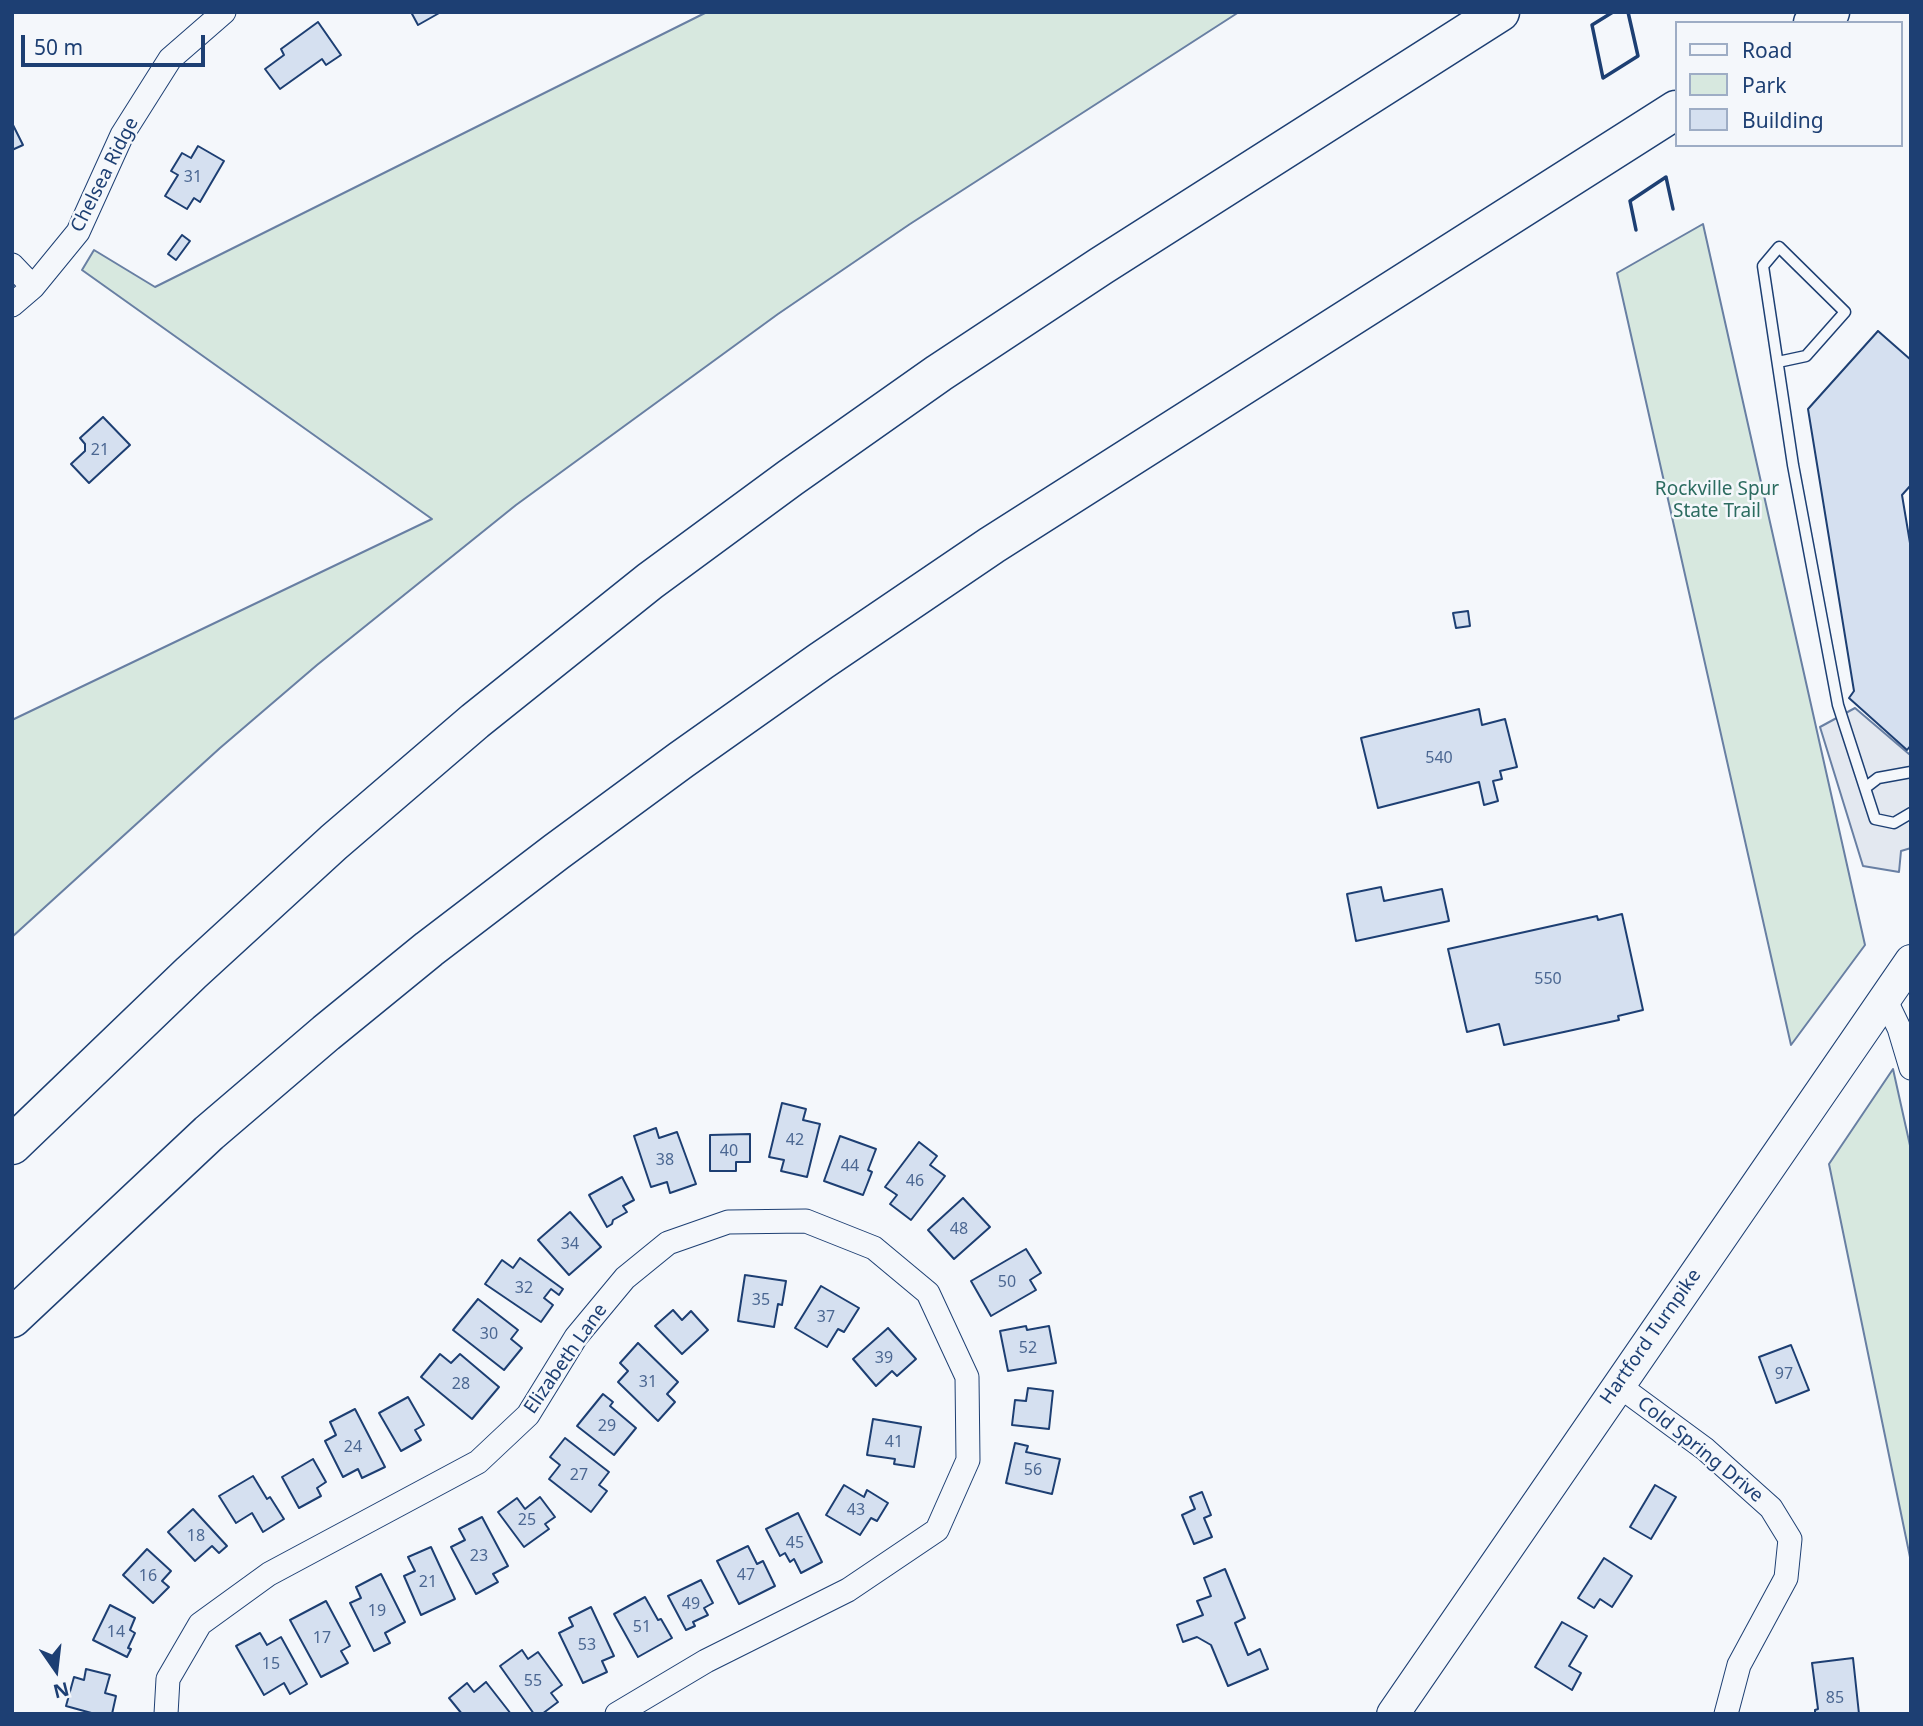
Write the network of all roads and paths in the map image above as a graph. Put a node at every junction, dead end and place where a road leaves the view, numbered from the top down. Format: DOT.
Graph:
graph roads {
  1 [pos="224,12"];
  2 [pos="1500,12"];
  3 [pos="1674,111"];
  4 [pos="12,265"];
  5 [pos="33,287"];
  6 [pos="12,305"];
  7 [pos="1778,362"];
  8 [pos="1911,772"];
  9 [pos="1865,788"];
  10 [pos="1911,813"];
  11 [pos="1911,961"];
  12 [pos="1885,999"];
  13 [pos="1911,1068"];
  14 [pos="12,1145"];
  15 [pos="12,1318"];
  16 [pos="1618,1385"];
  17 [pos="166,1714"];
  18 [pos="617,1714"];
  19 [pos="1393,1714"];
  20 [pos="1727,1714"];
  1 -- 5 [label="street, Chelsea Ridge"];
  2 -- 14 [label="highway"];
  3 -- 15 [label="highway"];
  4 -- 5 [label="street"];
  5 -- 6 [label="street, Chelsea Ridge"];
  7 -- 7 [label="lane"];
  7 -- 9 [label="lane"];
  8 -- 9 [label="lane"];
  9 -- 10 [label="lane"];
  11 -- 12 [label="main road, Hartford Turnpike"];
  12 -- 13 [label="street"];
  12 -- 16 [label="main road, Hartford Turnpike"];
  16 -- 19 [label="main road, Hartford Turnpike"];
  16 -- 20 [label="street, Cold Spring Drive"];
  17 -- 18 [label="street, Elizabeth Lane"];
}
